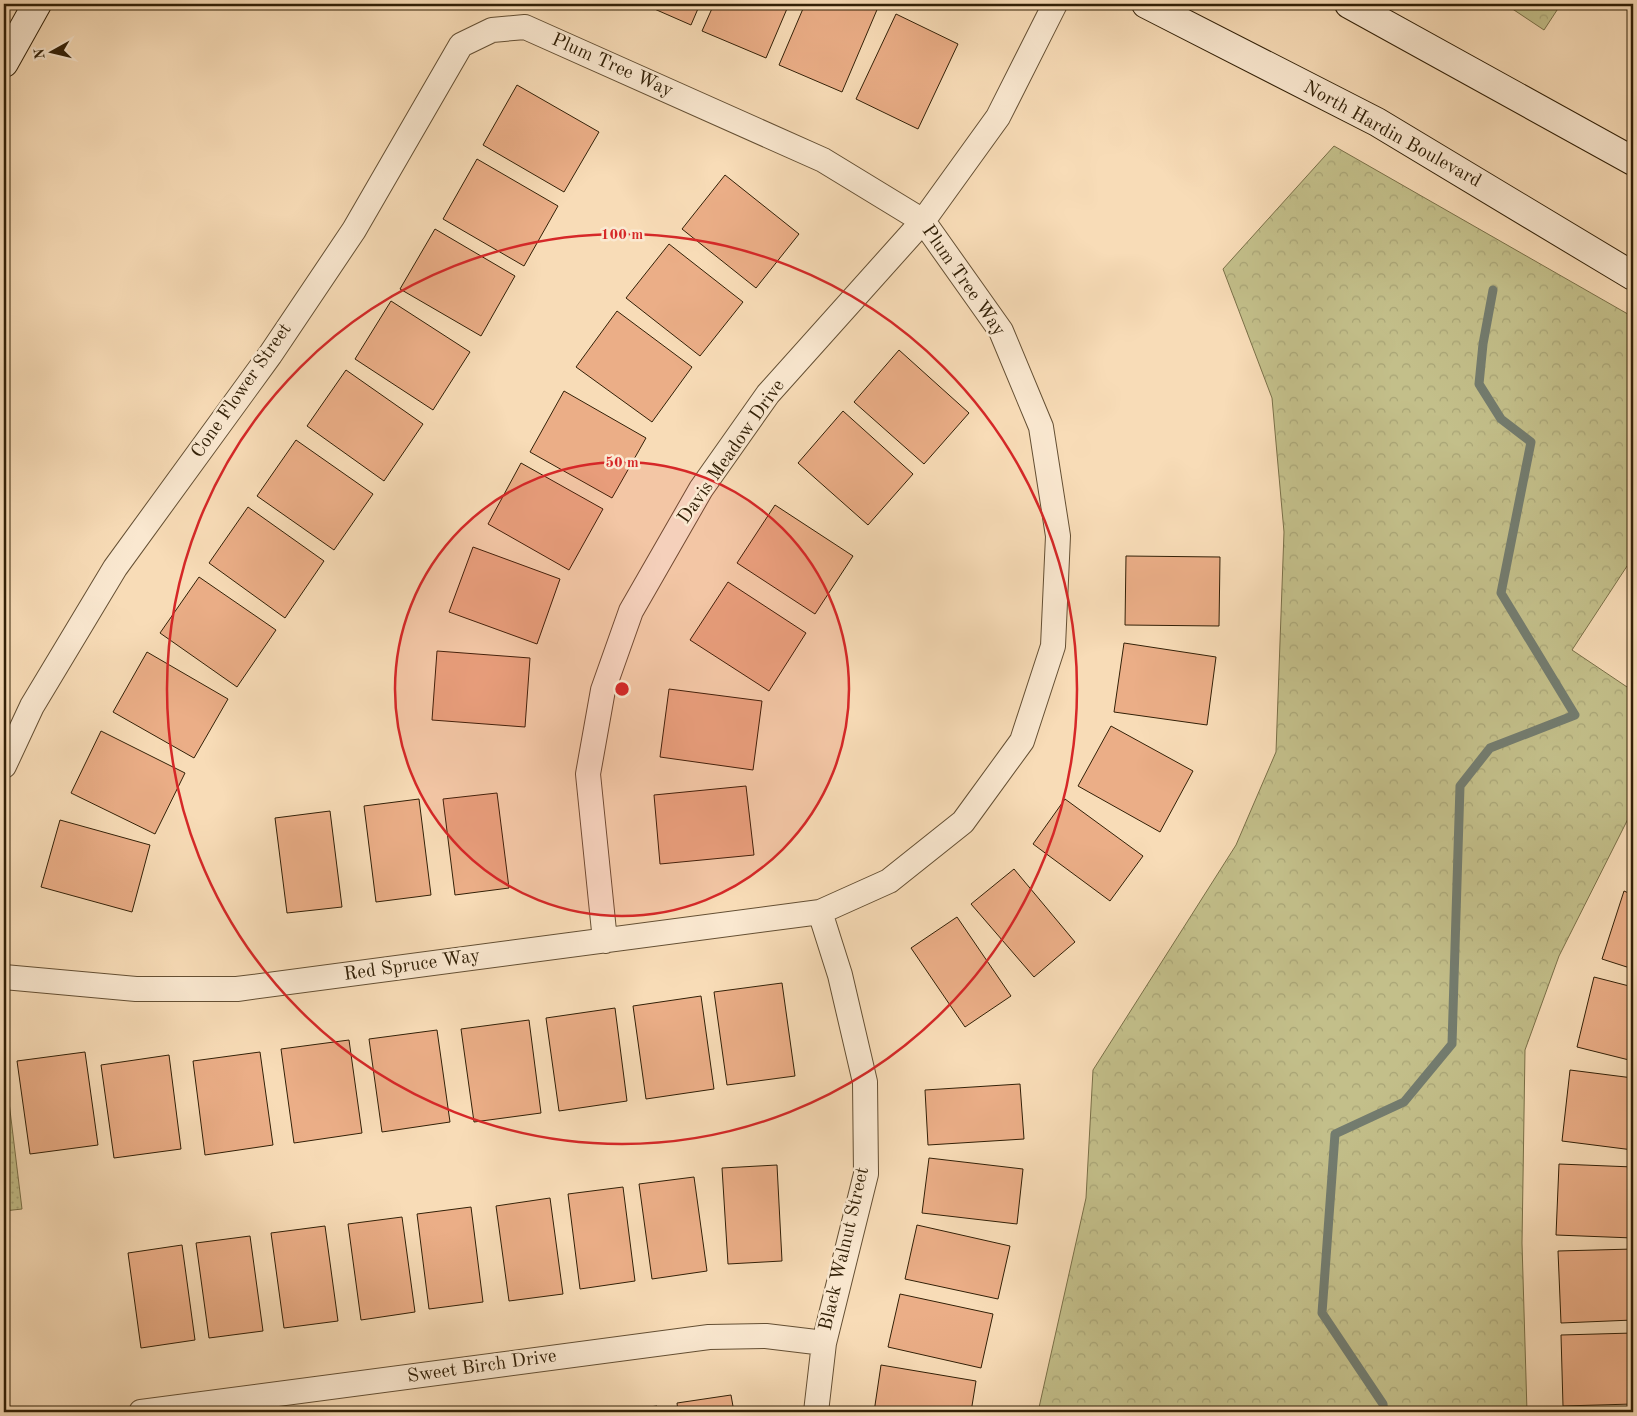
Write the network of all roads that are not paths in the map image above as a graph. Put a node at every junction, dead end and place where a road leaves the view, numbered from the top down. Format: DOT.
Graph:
graph roads {
  1 [pos="37,4"];
  2 [pos="1055,4"];
  3 [pos="1146,4"];
  4 [pos="1349,4"];
  5 [pos="492,30"];
  6 [pos="4,64"];
  7 [pos="1633,161"];
  8 [pos="923,221"];
  9 [pos="1633,276"];
  10 [pos="4,766"];
  11 [pos="820,912"];
  12 [pos="605,941"];
  13 [pos="4,977"];
  14 [pos="824,1343"];
  15 [pos="141,1412"];
  16 [pos="816,1412"];
  1 -- 6 [label="street"];
  2 -- 8 [label="street, Davis Meadow Drive"];
  3 -- 9 [label="street, North Hardin Boulevard"];
  4 -- 7 [label="street"];
  5 -- 8 [label="street, Plum Tree Way"];
  5 -- 10 [label="street, Cone Flower Street"];
  8 -- 11 [label="street, Plum Tree Way"];
  8 -- 12 [label="street, Davis Meadow Drive"];
  11 -- 12 [label="street, Red Spruce Way"];
  11 -- 14 [label="street, Black Walnut Street"];
  12 -- 13 [label="street, Red Spruce Way"];
  14 -- 15 [label="street, Sweet Birch Drive"];
  14 -- 16 [label="street, Black Walnut Street"];
}
